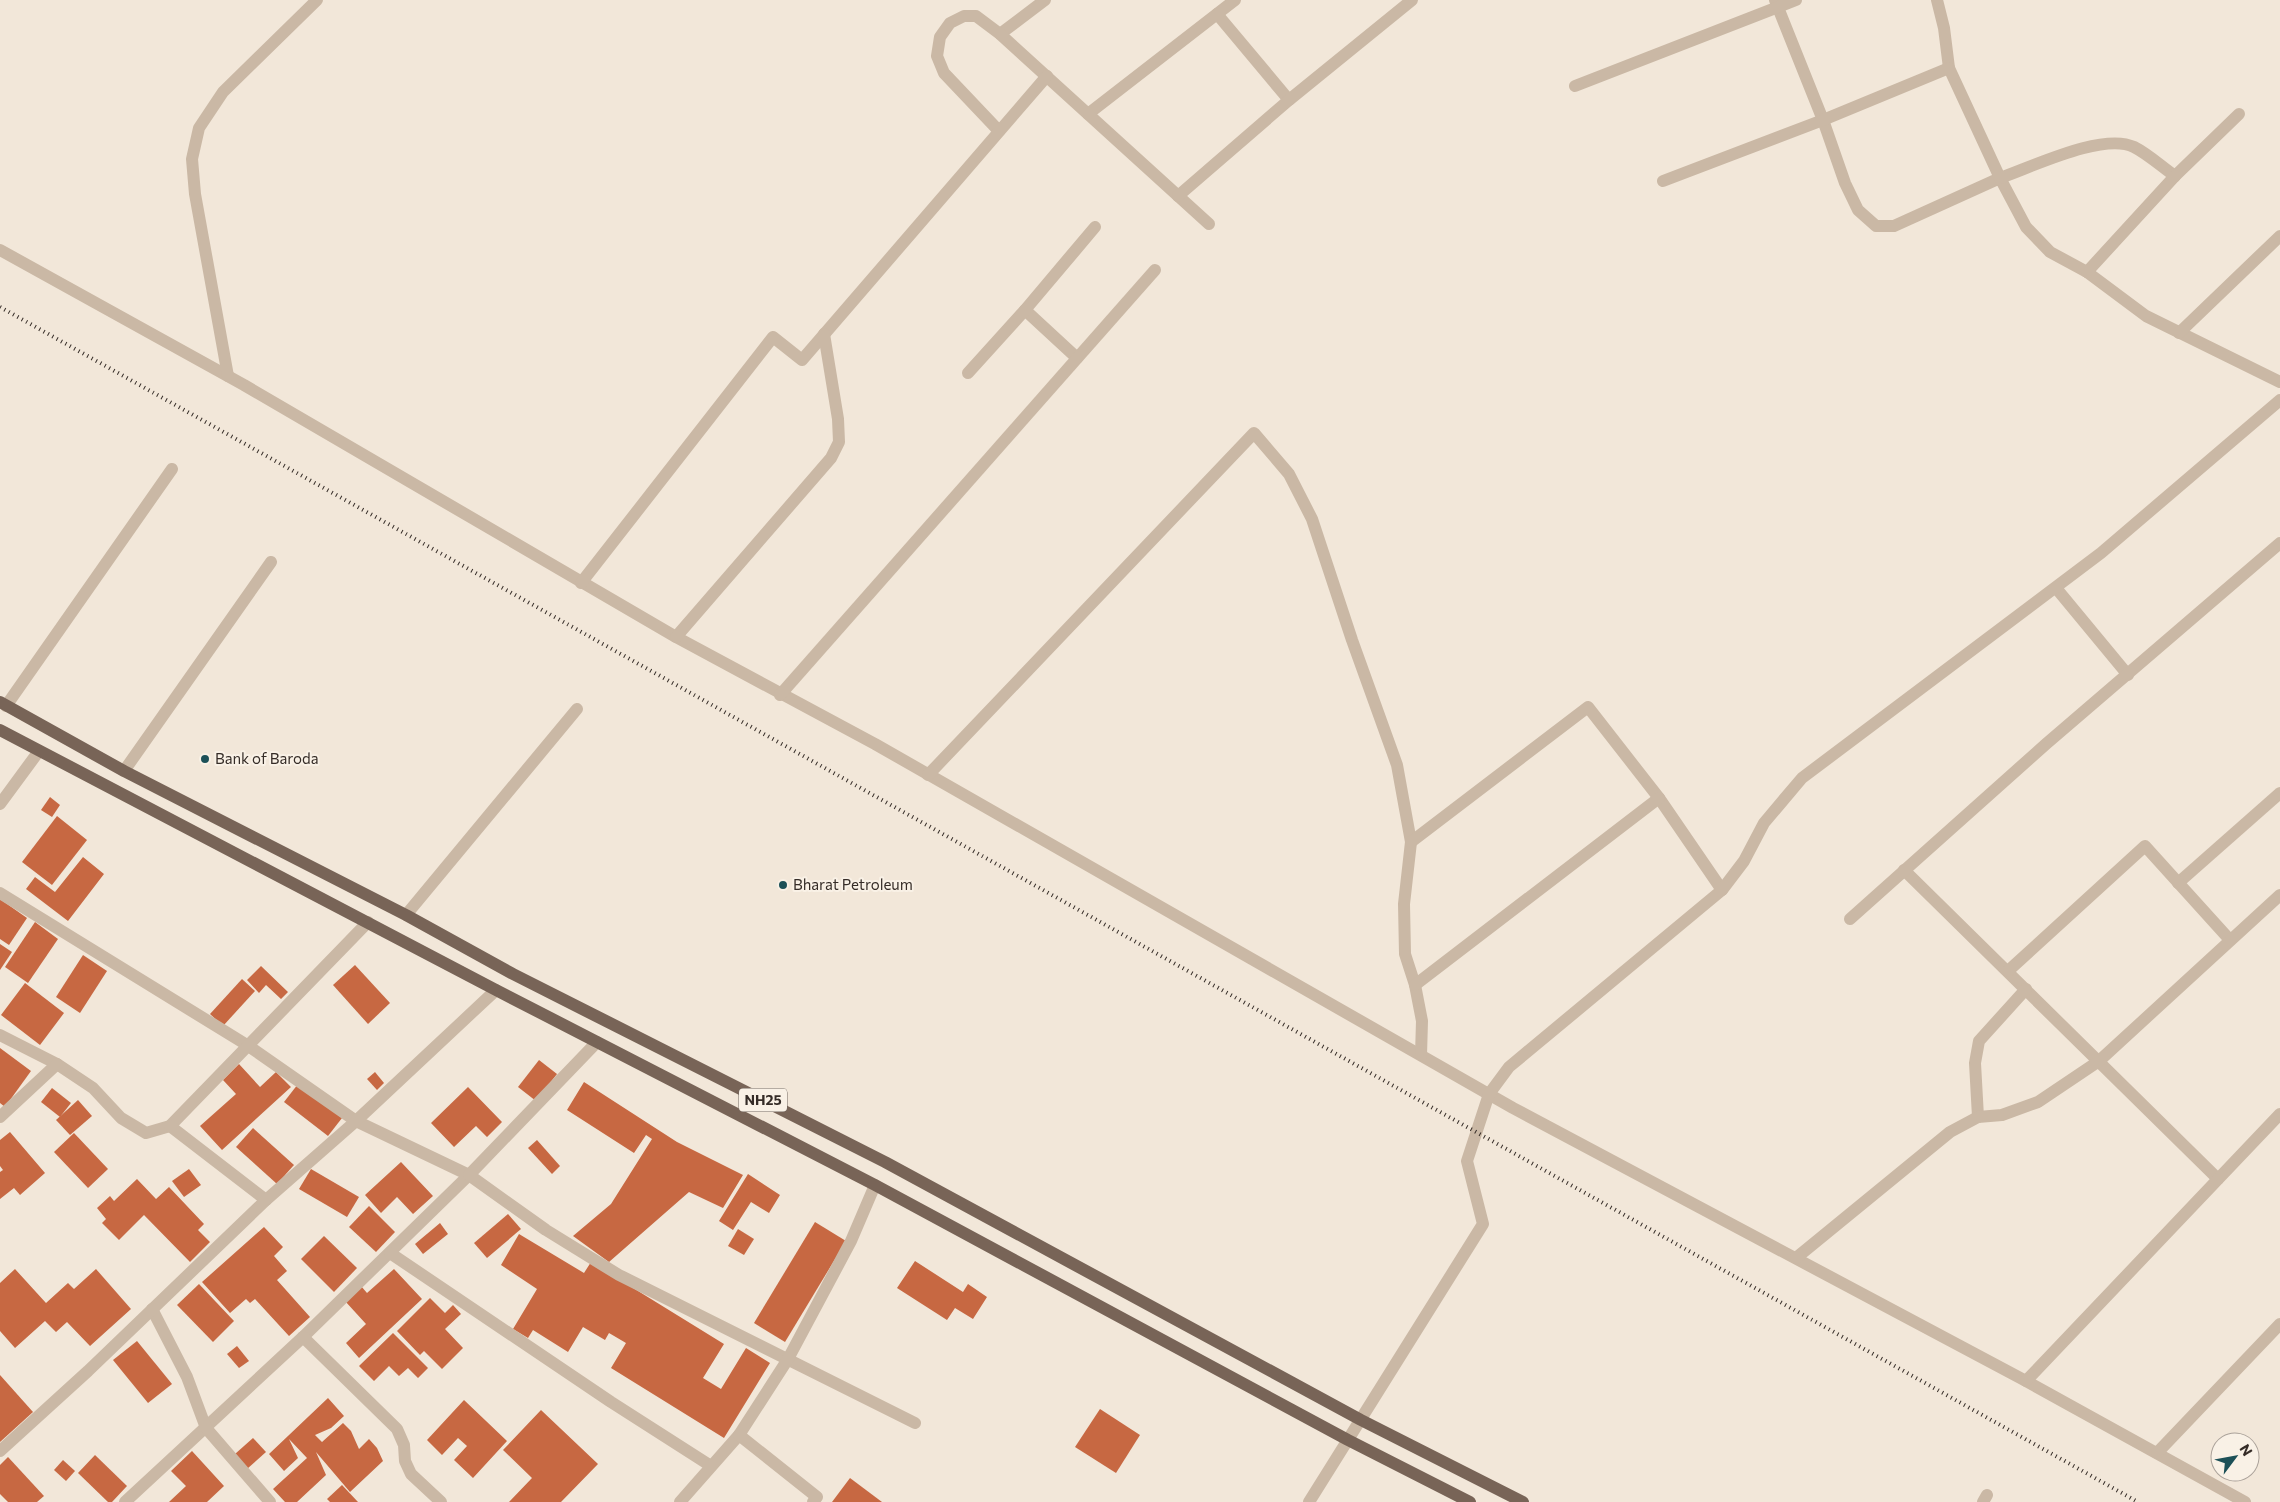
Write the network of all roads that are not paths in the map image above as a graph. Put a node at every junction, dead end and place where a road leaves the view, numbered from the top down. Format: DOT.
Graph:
graph roads {
  1 [pos="317,0"];
  2 [pos="1045,0"];
  3 [pos="1235,0"];
  4 [pos="1412,0"];
  5 [pos="1796,0"];
  6 [pos="1937,0"];
  7 [pos="1777,4"];
  8 [pos="1217,14"];
  9 [pos="1000,34"];
  10 [pos="1948,68"];
  11 [pos="1047,76"];
  12 [pos="1575,86"];
  13 [pos="1289,100"];
  14 [pos="1088,114"];
  15 [pos="2239,114"];
  16 [pos="1823,120"];
  17 [pos="999,131"];
  18 [pos="2175,176"];
  19 [pos="2000,178"];
  20 [pos="1663,181"];
  21 [pos="1178,196"];
  22 [pos="1209,224"];
  23 [pos="1095,227"];
  24 [pos="2280,236"];
  25 [pos="0,250"];
  26 [pos="1155,270"];
  27 [pos="2087,272"];
  28 [pos="1025,310"];
  29 [pos="2179,333"];
  30 [pos="824,334"];
  31 [pos="1077,358"];
  32 [pos="968,373"];
  33 [pos="228,376"];
  34 [pos="2280,382"];
  35 [pos="2280,400"];
  36 [pos="172,469"];
  37 [pos="2280,543"];
  38 [pos="271,562"];
  39 [pos="582,583"];
  40 [pos="2056,588"];
  41 [pos="676,637"];
  42 [pos="2128,675"];
  43 [pos="780,695"];
  44 [pos="3,704"];
  45 [pos="577,709"];
  46 [pos="0,730"];
  47 [pos="39,751"];
  48 [pos="124,771"];
  49 [pos="928,775"];
  50 [pos="2280,793"];
  51 [pos="1659,798"];
  52 [pos="0,804"];
  53 [pos="1411,842"];
  54 [pos="1904,870"];
  55 [pos="2178,883"];
  56 [pos="1722,890"];
  57 [pos="0,893"];
  58 [pos="2280,895"];
  59 [pos="406,915"];
  60 [pos="1850,919"];
  61 [pos="368,922"];
  62 [pos="2230,940"];
  63 [pos="2008,971"];
  64 [pos="1415,985"];
  65 [pos="2026,989"];
  66 [pos="496,990"];
  67 [pos="0,1034"];
  68 [pos="597,1042"];
  69 [pos="247,1045"];
  70 [pos="1421,1056"];
  71 [pos="2099,1061"];
  72 [pos="57,1064"];
  73 [pos="1489,1094"];
  74 [pos="2280,1114"];
  75 [pos="0,1117"];
  76 [pos="1978,1117"];
  77 [pos="356,1121"];
  78 [pos="170,1126"];
  79 [pos="469,1175"];
  80 [pos="2218,1179"];
  81 [pos="875,1185"];
  82 [pos="266,1200"];
  83 [pos="390,1253"];
  84 [pos="1796,1258"];
  85 [pos="152,1309"];
  86 [pos="2280,1324"];
  87 [pos="303,1336"];
  88 [pos="788,1359"];
  89 [pos="2026,1381"];
  90 [pos="1360,1420"];
  91 [pos="915,1423"];
  92 [pos="206,1428"];
  93 [pos="739,1435"];
  94 [pos="1348,1440"];
  95 [pos="0,1451"];
  96 [pos="2157,1452"];
  97 [pos="711,1466"];
  98 [pos="125,1502"];
  99 [pos="270,1502"];
  100 [pos="442,1502"];
  101 [pos="680,1502"];
  102 [pos="813,1502"];
  103 [pos="1309,1502"];
  104 [pos="1470,1502"];
  105 [pos="1523,1502"];
  106 [pos="2245,1502"];
  1 -- 33 [label="street"];
  2 -- 9 [label="street"];
  3 -- 8 [label="street"];
  4 -- 13 [label="street"];
  5 -- 7 [label="street"];
  6 -- 10 [label="street"];
  7 -- 12 [label="street"];
  7 -- 16 [label="street"];
  8 -- 13 [label="street"];
  8 -- 14 [label="street"];
  9 -- 11 [label="street"];
  9 -- 17 [label="street"];
  10 -- 16 [label="street"];
  10 -- 19 [label="street"];
  11 -- 14 [label="street"];
  11 -- 17 [label="street"];
  13 -- 21 [label="street"];
  14 -- 21 [label="street"];
  15 -- 18 [label="street"];
  16 -- 19 [label="street"];
  16 -- 20 [label="street"];
  17 -- 30 [label="street"];
  18 -- 19 [label="street"];
  18 -- 27 [label="street"];
  19 -- 27 [label="street"];
  21 -- 22 [label="street"];
  23 -- 28 [label="street"];
  24 -- 29 [label="street"];
  25 -- 33 [label="street"];
  26 -- 31 [label="street"];
  27 -- 29 [label="street"];
  28 -- 31 [label="street"];
  28 -- 32 [label="street"];
  29 -- 34 [label="street"];
  30 -- 39 [label="street"];
  30 -- 41 [label="street"];
  31 -- 43 [label="street"];
  33 -- 39 [label="street"];
  35 -- 40 [label="street"];
  36 -- 44 [label="street"];
  37 -- 42 [label="street"];
  38 -- 48 [label="street"];
  39 -- 41 [label="street"];
  40 -- 42 [label="street"];
  40 -- 56 [label="street"];
  41 -- 43 [label="street"];
  42 -- 54 [label="street"];
  43 -- 49 [label="street"];
  44 -- 48 [label="main road, NH25"];
  45 -- 59 [label="street"];
  46 -- 47 [label="main road, NH25"];
  47 -- 52 [label="street"];
  47 -- 61 [label="main road, NH25"];
  48 -- 59 [label="main road, NH25"];
  49 -- 53 [label="street"];
  49 -- 70 [label="street"];
  50 -- 55 [label="street"];
  51 -- 53 [label="street"];
  51 -- 56 [label="street"];
  51 -- 64 [label="street"];
  53 -- 64 [label="street"];
  54 -- 60 [label="street"];
  54 -- 63 [label="street"];
  55 -- 62 [label="street"];
  55 -- 63 [label="street"];
  56 -- 73 [label="street"];
  57 -- 69 [label="street"];
  58 -- 62 [label="street"];
  59 -- 90 [label="main road, NH25"];
  61 -- 66 [label="main road, NH25"];
  61 -- 69 [label="street"];
  62 -- 71 [label="street"];
  63 -- 65 [label="street"];
  64 -- 70 [label="street"];
  65 -- 71 [label="street"];
  65 -- 76 [label="street"];
  66 -- 68 [label="main road, NH25"];
  66 -- 77 [label="street"];
  67 -- 72 [label="street"];
  68 -- 79 [label="street"];
  68 -- 81 [label="main road, NH25"];
  69 -- 77 [label="street"];
  69 -- 78 [label="street"];
  70 -- 73 [label="street"];
  71 -- 76 [label="street"];
  71 -- 80 [label="street"];
  72 -- 75 [label="street"];
  72 -- 78 [label="street"];
  73 -- 84 [label="street"];
  73 -- 90 [label="street"];
  74 -- 80 [label="street"];
  76 -- 84 [label="street"];
  77 -- 79 [label="street"];
  77 -- 82 [label="street"];
  78 -- 82 [label="street"];
  79 -- 83 [label="street"];
  79 -- 88 [label="street"];
  80 -- 89 [label="street"];
  81 -- 88 [label="street"];
  81 -- 94 [label="main road, NH25"];
  82 -- 85 [label="street"];
  83 -- 87 [label="street"];
  83 -- 97 [label="street"];
  84 -- 89 [label="street"];
  85 -- 92 [label="street"];
  85 -- 95 [label="street"];
  86 -- 96 [label="street"];
  87 -- 92 [label="street"];
  87 -- 100 [label="street"];
  88 -- 91 [label="street"];
  88 -- 93 [label="street"];
  89 -- 96 [label="street"];
  90 -- 94 [label="street"];
  90 -- 105 [label="main road, NH25"];
  92 -- 98 [label="street"];
  92 -- 99 [label="street"];
  93 -- 97 [label="street"];
  93 -- 102 [label="street"];
  94 -- 103 [label="street"];
  94 -- 104 [label="main road, NH25"];
  96 -- 106 [label="street"];
  97 -- 101 [label="street"];
}
